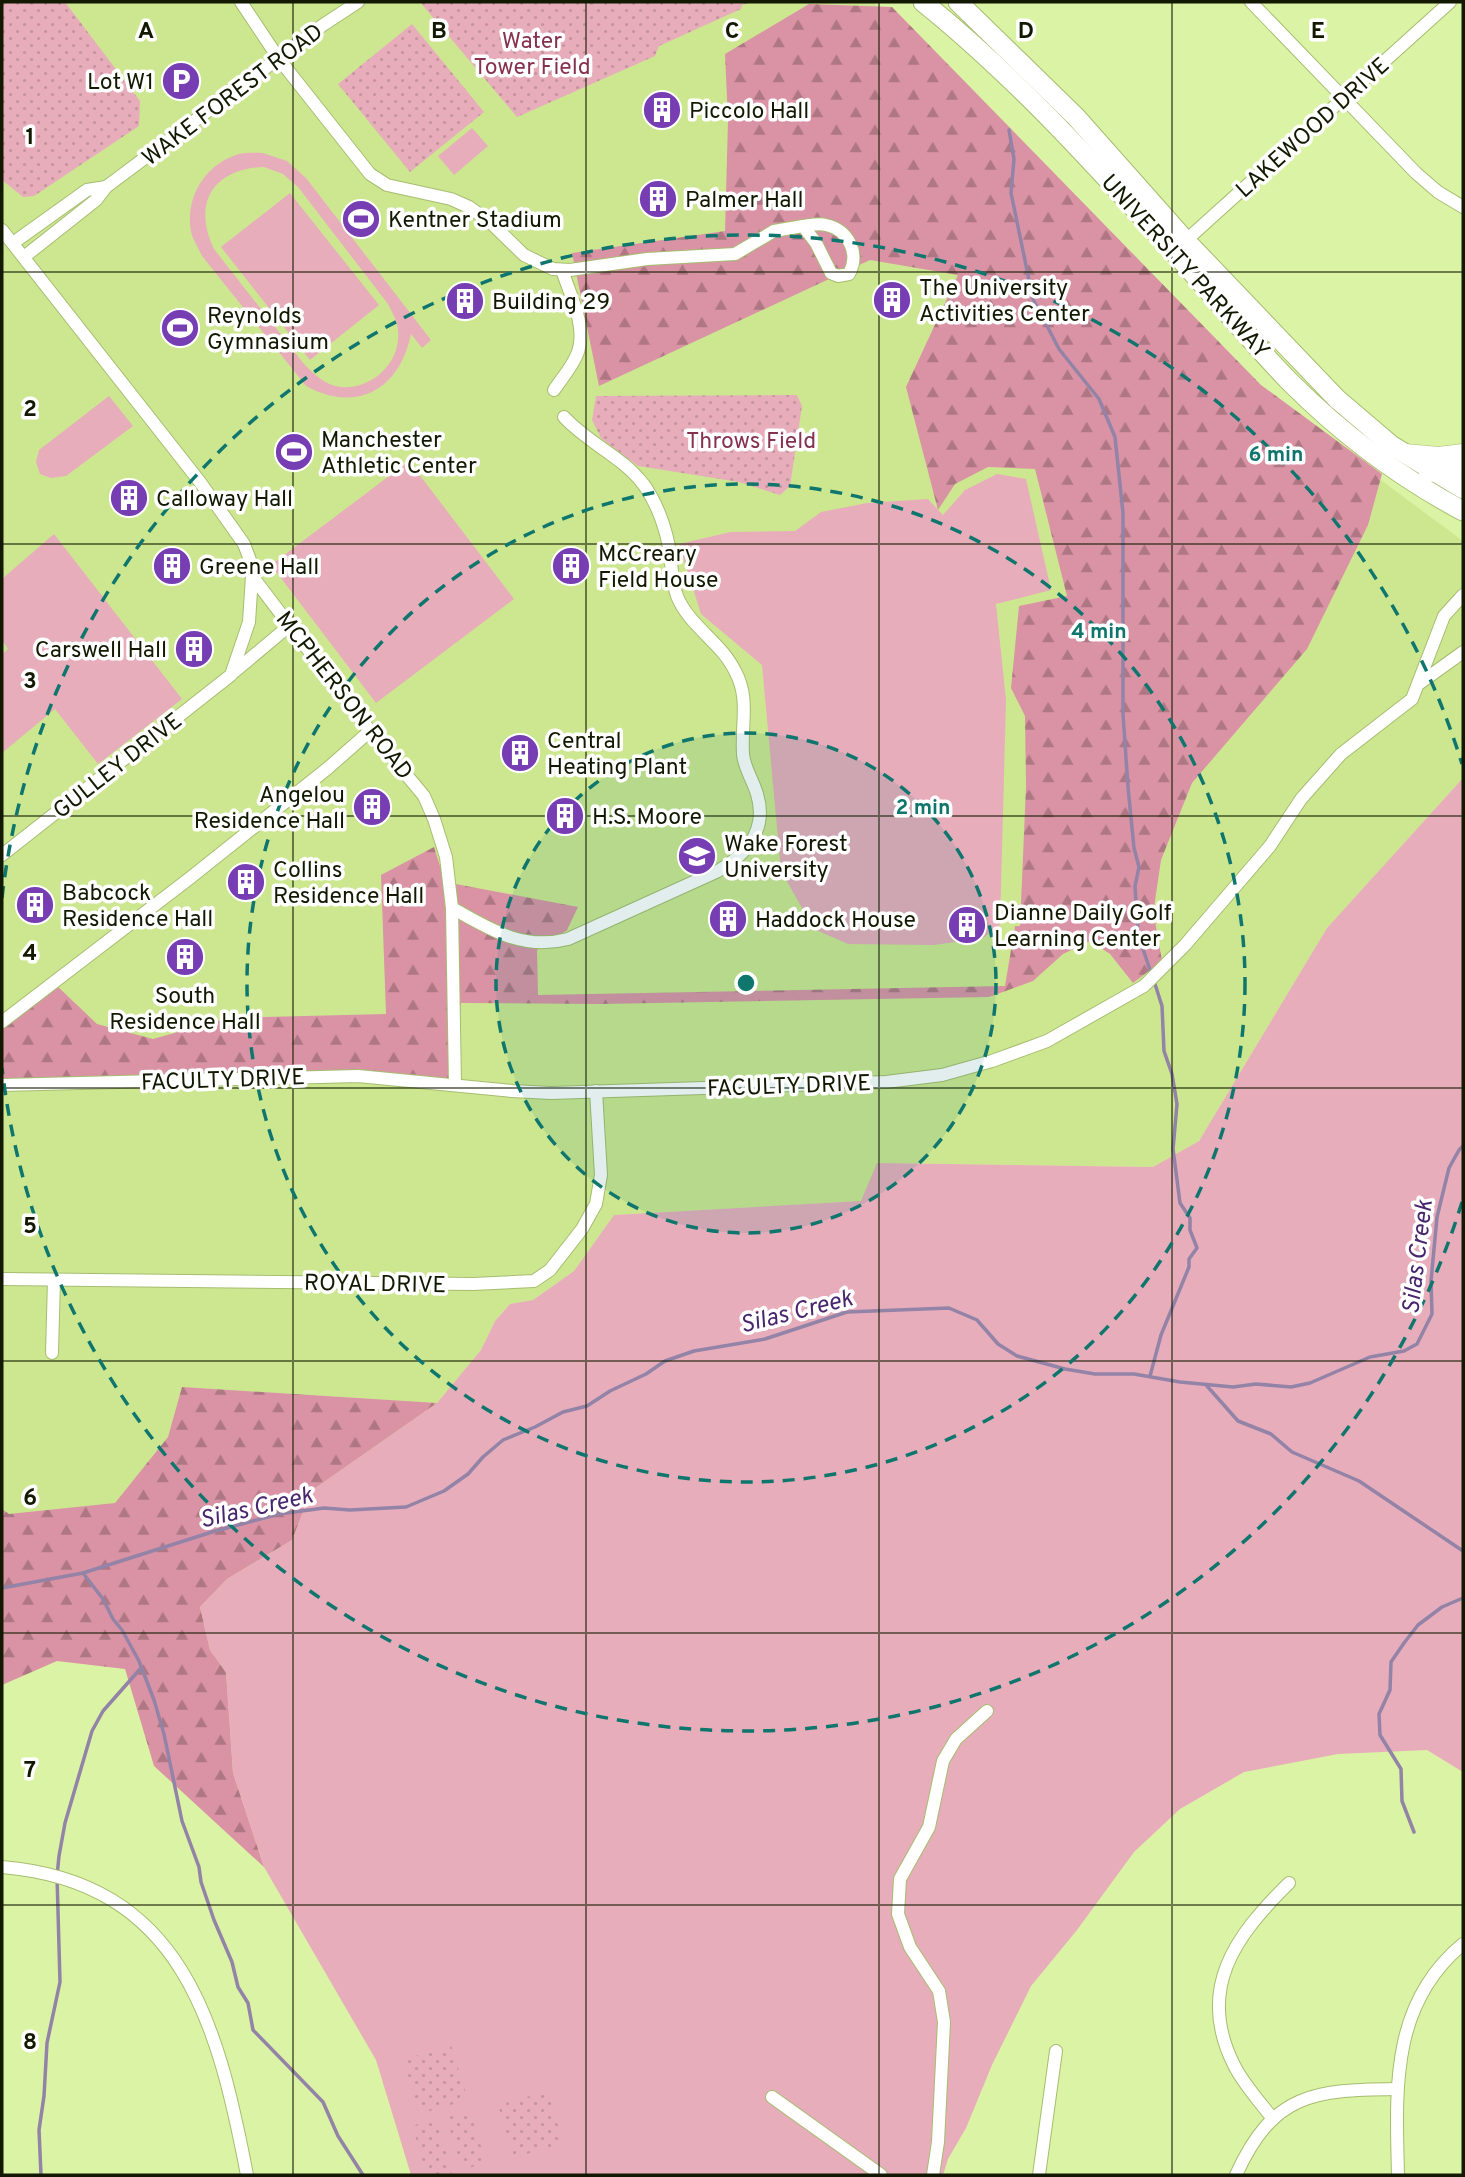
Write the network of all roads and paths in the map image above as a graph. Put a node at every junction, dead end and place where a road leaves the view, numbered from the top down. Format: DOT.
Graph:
graph roads {
  1 [pos="241,2"];
  2 [pos="358,2"];
  3 [pos="923,2"];
  4 [pos="1251,2"];
  5 [pos="1450,2"];
  6 [pos="968,5"];
  7 [pos="279,59"];
  8 [pos="1344,98"];
  9 [pos="106,187"];
  10 [pos="1463,207"];
  11 [pos="803,226"];
  12 [pos="2,230"];
  13 [pos="13,243"];
  14 [pos="1180,246"];
  15 [pos="24,257"];
  16 [pos="562,271"];
  17 [pos="554,390"];
  18 [pos="564,417"];
  19 [pos="1343,429"];
  20 [pos="1405,453"];
  21 [pos="1463,453"];
  22 [pos="1463,468"];
  23 [pos="1434,472"];
  24 [pos="1463,489"];
  25 [pos="1463,512"];
  26 [pos="252,576"];
  27 [pos="1463,595"];
  28 [pos="288,624"];
  29 [pos="1463,652"];
  30 [pos="231,675"];
  31 [pos="1419,683"];
  32 [pos="370,730"];
  33 [pos="2,855"];
  34 [pos="452,908"];
  35 [pos="2,1022"];
  36 [pos="455,1084"];
  37 [pos="2,1085"];
  38 [pos="596,1091"];
  39 [pos="2,1279"];
  40 [pos="54,1280"];
  41 [pos="52,1353"];
  42 [pos="987,1711"];
  43 [pos="2,1867"];
  44 [pos="1289,1883"];
  45 [pos="1463,1944"];
  46 [pos="1056,2050"];
  47 [pos="1396,2089"];
  48 [pos="772,2096"];
  49 [pos="1273,2119"];
  50 [pos="247,2175"];
  51 [pos="881,2175"];
  52 [pos="933,2175"];
  53 [pos="1039,2175"];
  54 [pos="1236,2175"];
  55 [pos="1398,2175"];
  1 -- 7 [label="street"];
  2 -- 7 [label="street, WAKE FOREST ROAD"];
  3 -- 14 [label="main road, UNIVERSITY PARKWAY"];
  4 -- 8 [label="street"];
  5 -- 8 [label="street, LAKEWOOD DRIVE"];
  6 -- 14 [label="main road, UNIVERSITY PARKWAY"];
  7 -- 9 [label="street, WAKE FOREST ROAD"];
  7 -- 16 [label="street"];
  8 -- 10 [label="street"];
  8 -- 14 [label="street, LAKEWOOD DRIVE"];
  9 -- 13 [label="street, WAKE FOREST ROAD"];
  9 -- 15 [label="street, WAKE FOREST ROAD"];
  11 -- 11 [label="street"];
  11 -- 16 [label="street"];
  12 -- 13 [label="street"];
  13 -- 15 [label="street"];
  14 -- 19 [label="main road, UNIVERSITY PARKWAY"];
  14 -- 20 [label="main road, UNIVERSITY PARKWAY"];
  15 -- 26 [label="street, MCPHERSON ROAD"];
  16 -- 17 [label="street"];
  18 -- 34 [label="street"];
  19 -- 23 [label="main road"];
  19 -- 25 [label="main road, UNIVERSITY PARKWAY"];
  20 -- 21 [label="main road"];
  20 -- 23 [label="main road, UNIVERSITY PARKWAY"];
  22 -- 23 [label="main road"];
  23 -- 24 [label="main road, UNIVERSITY PARKWAY"];
  26 -- 28 [label="street, MCPHERSON ROAD"];
  26 -- 30 [label="street"];
  27 -- 31 [label="street, FACULTY DRIVE"];
  28 -- 30 [label="street, GULLEY DRIVE"];
  28 -- 32 [label="street, MCPHERSON ROAD"];
  29 -- 31 [label="street, FACULTY DRIVE"];
  30 -- 33 [label="street, GULLEY DRIVE"];
  31 -- 38 [label="street, FACULTY DRIVE"];
  32 -- 34 [label="street, MCPHERSON ROAD"];
  32 -- 35 [label="street"];
  34 -- 36 [label="street, MCPHERSON ROAD"];
  36 -- 37 [label="street, FACULTY DRIVE"];
  36 -- 38 [label="street, FACULTY DRIVE"];
  38 -- 40 [label="street, ROYAL DRIVE"];
  39 -- 40 [label="street, ROYAL DRIVE"];
  40 -- 41 [label="street"];
  42 -- 52 [label="street"];
  43 -- 50 [label="street"];
  44 -- 49 [label="street"];
  45 -- 47 [label="street"];
  46 -- 53 [label="street"];
  47 -- 49 [label="street"];
  47 -- 55 [label="street"];
  48 -- 51 [label="street"];
  49 -- 54 [label="street"];
}
